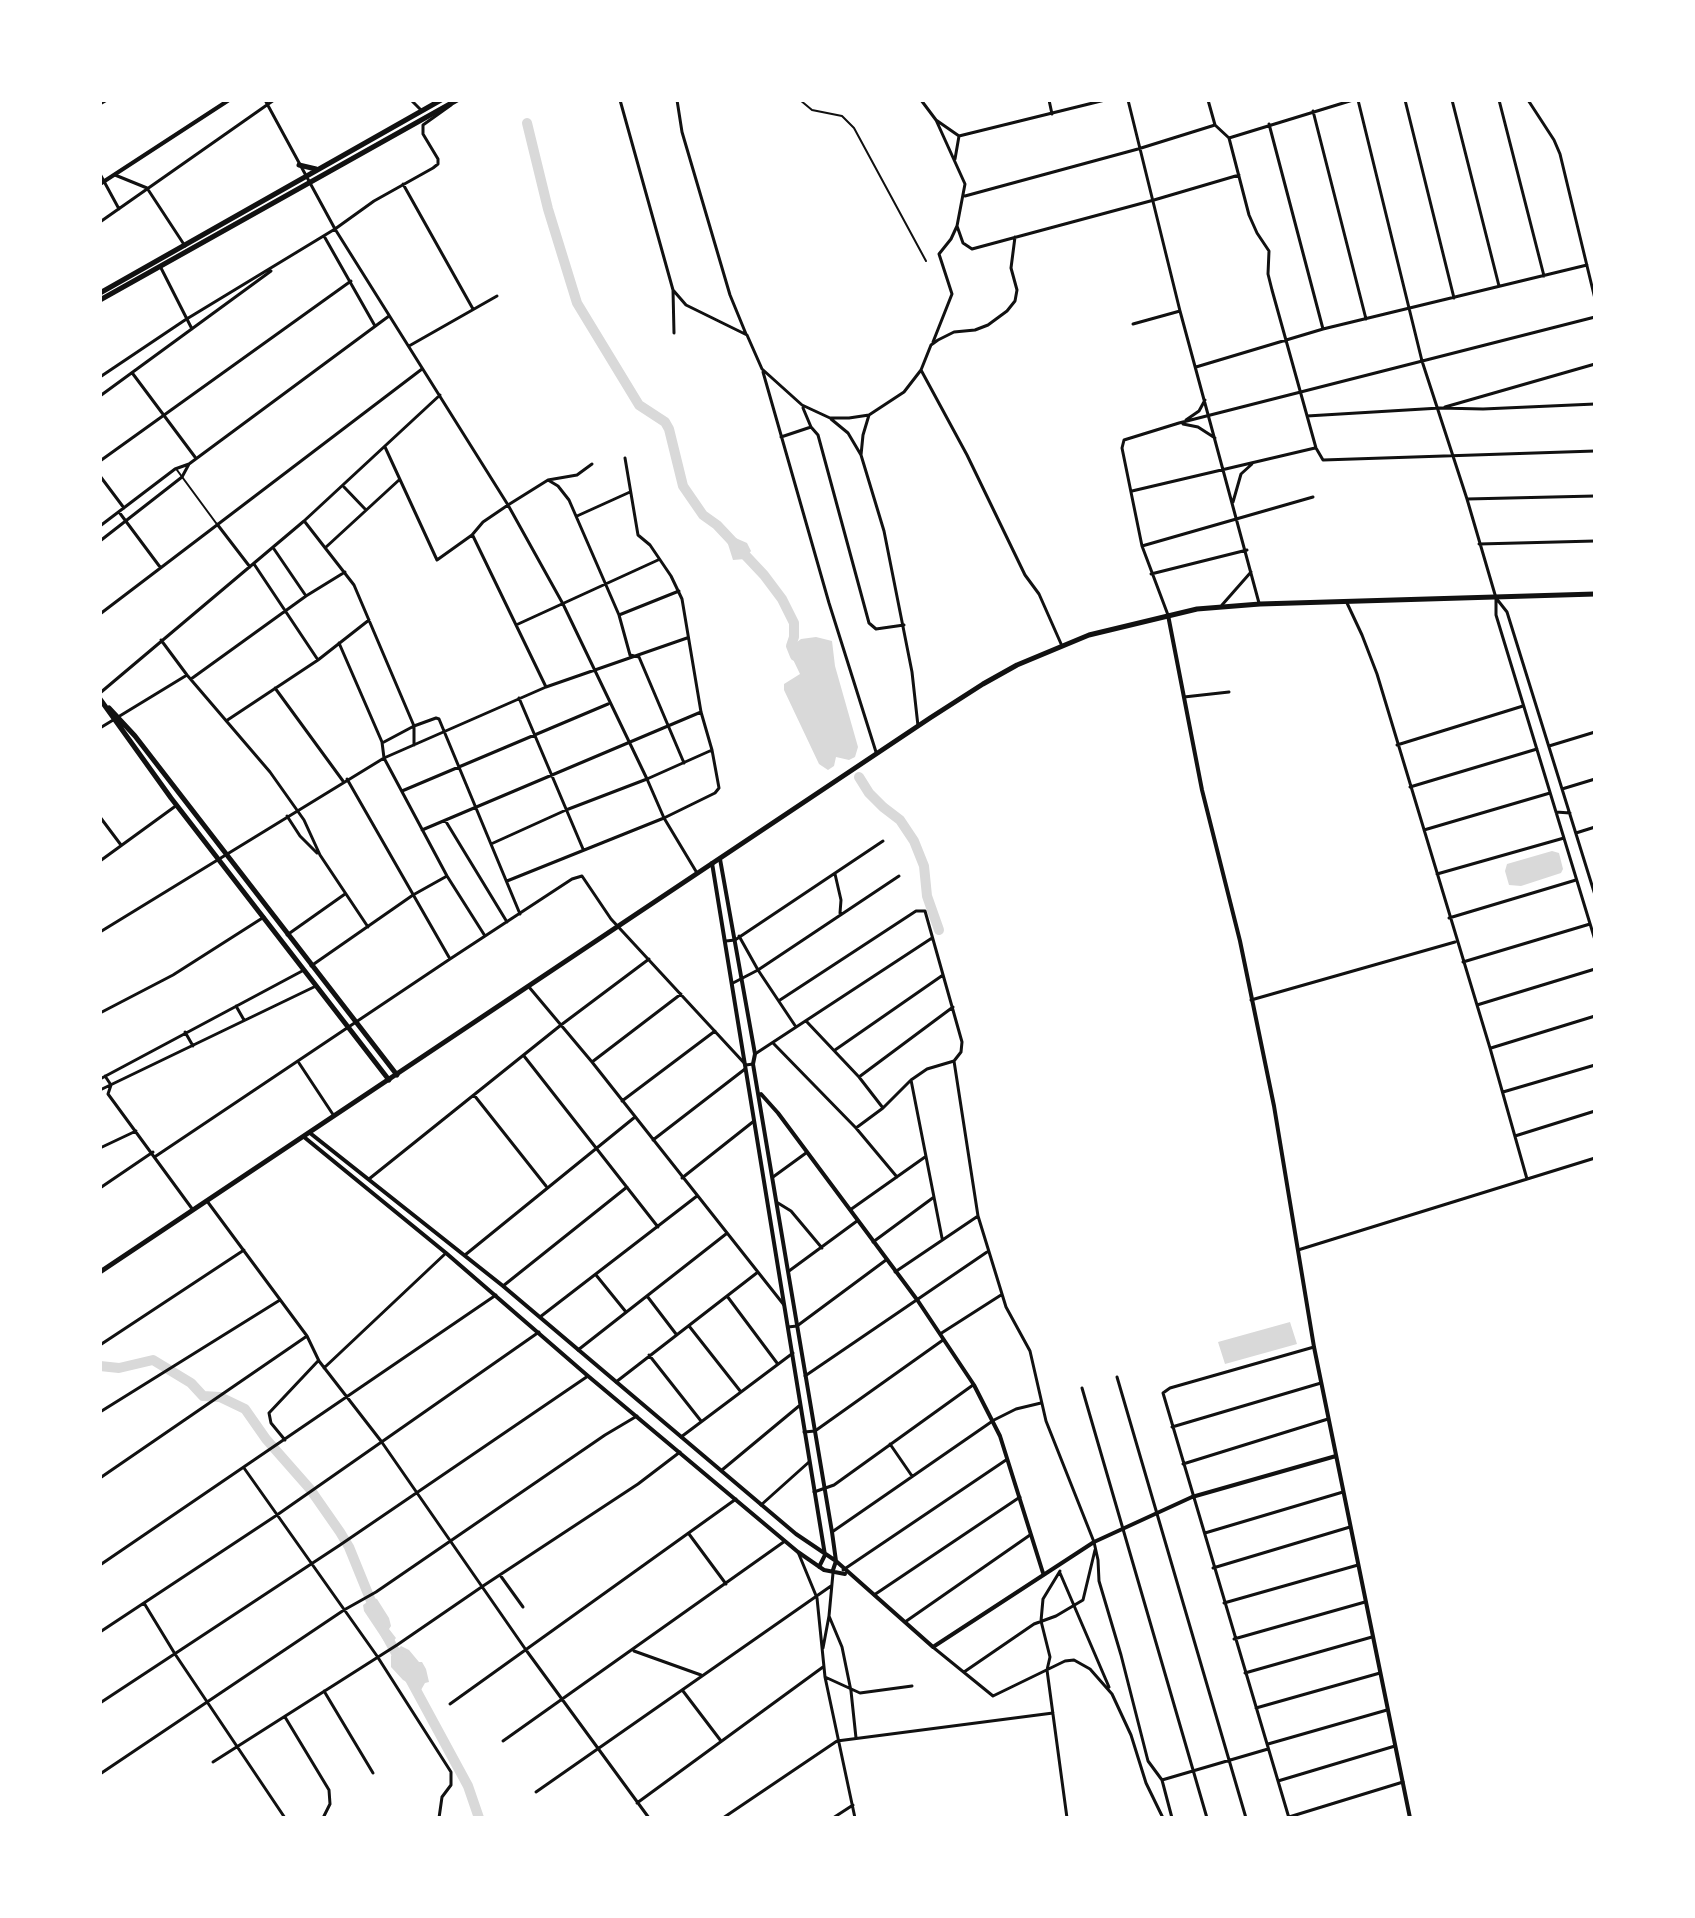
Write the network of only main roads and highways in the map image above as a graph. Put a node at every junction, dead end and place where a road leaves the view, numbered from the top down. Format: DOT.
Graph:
graph roads {
  1 [pos="441,100"];
  2 [pos="455,101"];
  3 [pos="299,165"];
  4 [pos="317,169"];
  5 [pos="307,179"];
  6 [pos="100,293"];
  7 [pos="100,300"];
  8 [pos="1595,594"];
  9 [pos="102,701"];
  10 [pos="116,718"];
  11 [pos="352,1026"];
  12 [pos="397,1075"];
  13 [pos="389,1080"];
  14 [pos="100,1272"];
  1 -- 4 [label="main road"];
  2 -- 5 [label="main road"];
  3 -- 4 [label="main road"];
  4 -- 5 [label="main road"];
  5 -- 6 [label="main road"];
  5 -- 7 [label="main road"];
  8 -- 12 [label="main road"];
  9 -- 10 [label="main road"];
  10 -- 11 [label="main road"];
  10 -- 11 [label="main road"];
  11 -- 12 [label="main road"];
  11 -- 13 [label="main road"];
  12 -- 13 [label="main road"];
  13 -- 14 [label="main road"];
}
